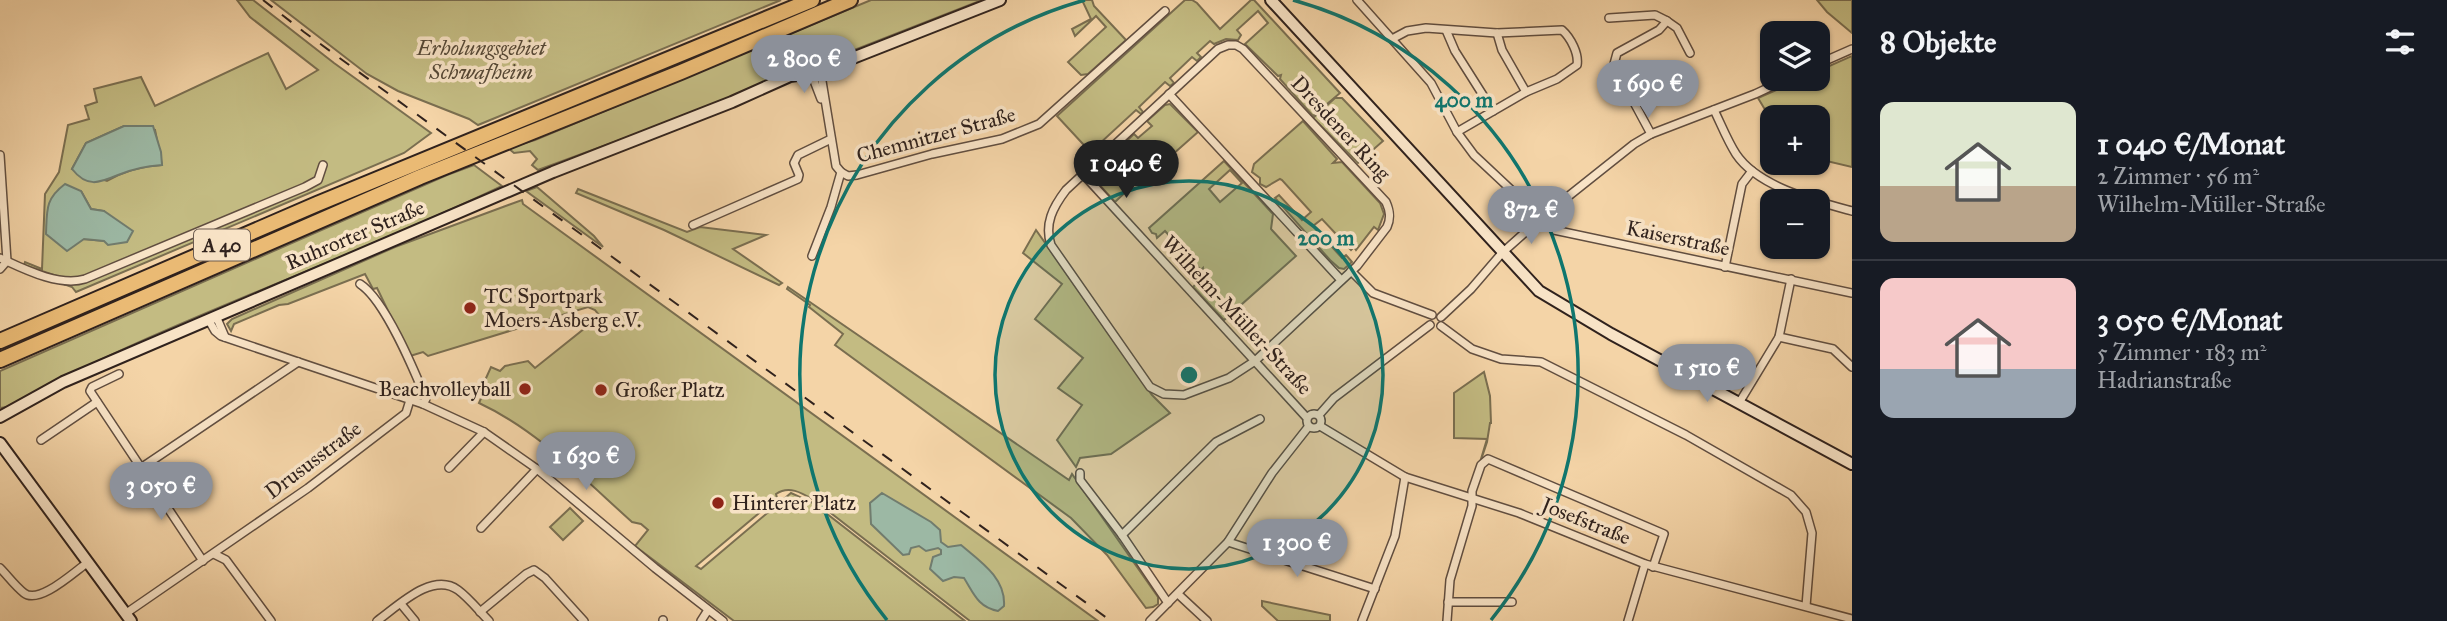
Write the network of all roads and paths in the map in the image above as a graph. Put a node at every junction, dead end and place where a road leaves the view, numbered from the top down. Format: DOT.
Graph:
graph roads {
  1 [pos="812,0"];
  2 [pos="850,0"];
  3 [pos="1000,0"];
  4 [pos="1271,0"];
  5 [pos="1357,0"];
  6 [pos="1165,11"];
  7 [pos="1609,18"];
  8 [pos="1667,21"];
  9 [pos="1446,30"];
  10 [pos="1497,33"];
  11 [pos="1392,39"];
  12 [pos="1852,49"];
  13 [pos="1690,53"];
  14 [pos="1830,59"];
  15 [pos="815,71"];
  16 [pos="1760,90"];
  17 [pos="1526,92"];
  18 [pos="1169,94"];
  19 [pos="1714,110"];
  20 [pos="1493,111"];
  21 [pos="1457,132"];
  22 [pos="1651,134"];
  23 [pos="831,139"];
  24 [pos="0,155"];
  25 [pos="323,165"];
  26 [pos="1752,171"];
  27 [pos="841,172"];
  28 [pos="1083,174"];
  29 [pos="1852,211"];
  30 [pos="1541,218"];
  31 [pos="693,225"];
  32 [pos="1502,253"];
  33 [pos="812,256"];
  34 [pos="4,259"];
  35 [pos="1725,267"];
  36 [pos="0,269"];
  37 [pos="1352,271"];
  38 [pos="1791,279"];
  39 [pos="1341,280"];
  40 [pos="359,284"];
  41 [pos="1852,293"];
  42 [pos="1432,315"];
  43 [pos="212,317"];
  44 [pos="1441,321"];
  45 [pos="1430,325"];
  46 [pos="1779,337"];
  47 [pos="0,341"];
  48 [pos="0,360"];
  49 [pos="1255,361"];
  50 [pos="298,362"];
  51 [pos="1852,367"];
  52 [pos="119,374"];
  53 [pos="410,400"];
  54 [pos="97,402"];
  55 [pos="1739,403"];
  56 [pos="423,404"];
  57 [pos="1319,415"];
  58 [pos="0,417"];
  59 [pos="1307,418"];
  60 [pos="1260,419"];
  61 [pos="1309,426"];
  62 [pos="1320,426"];
  63 [pos="484,432"];
  64 [pos="41,440"];
  65 [pos="0,443"];
  66 [pos="1852,464"];
  67 [pos="141,468"];
  68 [pos="449,468"];
  69 [pos="537,469"];
  70 [pos="1080,473"];
  71 [pos="1405,477"];
  72 [pos="1472,498"];
  73 [pos="481,527"];
  74 [pos="1122,535"];
  75 [pos="1228,542"];
  76 [pos="214,554"];
  77 [pos="203,561"];
  78 [pos="88,563"];
  79 [pos="1649,565"];
  80 [pos="0,568"];
  81 [pos="1375,589"];
  82 [pos="1178,594"];
  83 [pos="1448,602"];
  84 [pos="1512,602"];
  85 [pos="1168,603"];
  86 [pos="401,604"];
  87 [pos="1806,606"];
  88 [pos="708,610"];
  89 [pos="480,612"];
  90 [pos="128,617"];
  91 [pos="1852,619"];
  92 [pos="271,621"];
  93 [pos="377,621"];
  94 [pos="415,621"];
  95 [pos="489,621"];
  96 [pos="584,621"];
  97 [pos="701,621"];
  98 [pos="723,621"];
  99 [pos="1150,621"];
  100 [pos="1207,621"];
  101 [pos="1363,621"];
  102 [pos="1447,621"];
  103 [pos="1628,621"];
  1 -- 47 [label="highway, A 40"];
  2 -- 48 [label="highway, A 40"];
  3 -- 15 [label="main road, Ruhrorter Straße"];
  4 -- 32 [label="main road"];
  5 -- 11 [label="street, Kaiserstraße"];
  6 -- 27 [label="street, Chemnitzer Straße"];
  7 -- 8 [label="street"];
  8 -- 13 [label="street"];
  8 -- 22 [label="street"];
  9 -- 10 [label="street"];
  9 -- 11 [label="street"];
  9 -- 20 [label="street"];
  10 -- 17 [label="street"];
  10 -- 17 [label="street"];
  11 -- 21 [label="street, Kaiserstraße"];
  12 -- 14 [label="street"];
  15 -- 23 [label="street, Chemnitzer Straße"];
  15 -- 43 [label="main road, Ruhrorter Straße"];
  16 -- 19 [label="street"];
  17 -- 20 [label="street"];
  18 -- 28 [label="street, Dresdener Ring"];
  18 -- 37 [label="street, Dresdener Ring"];
  18 -- 39 [label="street"];
  19 -- 22 [label="street"];
  19 -- 26 [label="street"];
  20 -- 21 [label="street"];
  21 -- 30 [label="street, Kaiserstraße"];
  22 -- 30 [label="street"];
  23 -- 27 [label="street, Chemnitzer Straße"];
  23 -- 31 [label="street, Chemnitzer Straße"];
  24 -- 34 [label="street"];
  25 -- 34 [label="street"];
  26 -- 29 [label="street"];
  26 -- 35 [label="street"];
  27 -- 33 [label="street, Chemnitzer Straße"];
  28 -- 49 [label="street, Wilhelm-Müller-Straße"];
  28 -- 49 [label="street, Dresdener Ring"];
  30 -- 32 [label="street"];
  30 -- 35 [label="street, Kaiserstraße"];
  32 -- 44 [label="street"];
  32 -- 55 [label="main road"];
  34 -- 36 [label="street"];
  35 -- 38 [label="street, Kaiserstraße"];
  37 -- 39 [label="street, Dresdener Ring"];
  37 -- 42 [label="street"];
  38 -- 41 [label="street, Kaiserstraße"];
  38 -- 46 [label="street"];
  39 -- 49 [label="street, Dresdener Ring"];
  40 -- 56 [label="street"];
  42 -- 44 [label="street"];
  42 -- 45 [label="street"];
  43 -- 50 [label="street"];
  43 -- 58 [label="main road, Ruhrorter Straße"];
  44 -- 45 [label="street"];
  44 -- 87 [label="street"];
  45 -- 57 [label="street"];
  46 -- 51 [label="street"];
  46 -- 55 [label="street"];
  49 -- 59 [label="street, Wilhelm-Müller-Straße"];
  50 -- 53 [label="street"];
  50 -- 67 [label="street"];
  52 -- 54 [label="street"];
  53 -- 56 [label="street"];
  53 -- 76 [label="street, Drususstraße"];
  54 -- 64 [label="street"];
  54 -- 67 [label="street"];
  55 -- 66 [label="main road"];
  56 -- 63 [label="street"];
  57 -- 59 [label="street"];
  57 -- 62 [label="street"];
  59 -- 61 [label="street"];
  60 -- 74 [label="street"];
  61 -- 62 [label="street"];
  61 -- 75 [label="street"];
  62 -- 71 [label="street, Josefstraße"];
  63 -- 68 [label="street"];
  63 -- 69 [label="street"];
  65 -- 78 [label="main road"];
  67 -- 77 [label="street"];
  69 -- 73 [label="street"];
  69 -- 88 [label="street"];
  70 -- 74 [label="street"];
  71 -- 72 [label="street, Josefstraße"];
  71 -- 81 [label="street"];
  72 -- 79 [label="street, Josefstraße"];
  72 -- 79 [label="street"];
  72 -- 83 [label="street"];
  74 -- 85 [label="street"];
  75 -- 81 [label="street"];
  75 -- 82 [label="street"];
  76 -- 77 [label="street, Drususstraße"];
  76 -- 92 [label="street"];
  77 -- 90 [label="street, Drususstraße"];
  78 -- 80 [label="street"];
  78 -- 90 [label="main road"];
  79 -- 87 [label="street, Josefstraße"];
  79 -- 103 [label="street"];
  81 -- 101 [label="street"];
  82 -- 85 [label="street"];
  82 -- 100 [label="street"];
  83 -- 84 [label="street"];
  83 -- 102 [label="street"];
  85 -- 99 [label="street"];
  86 -- 89 [label="street"];
  86 -- 93 [label="street"];
  86 -- 94 [label="street"];
  87 -- 91 [label="street, Josefstraße"];
  88 -- 97 [label="street"];
  88 -- 98 [label="street"];
  89 -- 95 [label="street"];
  89 -- 96 [label="street"];
}
